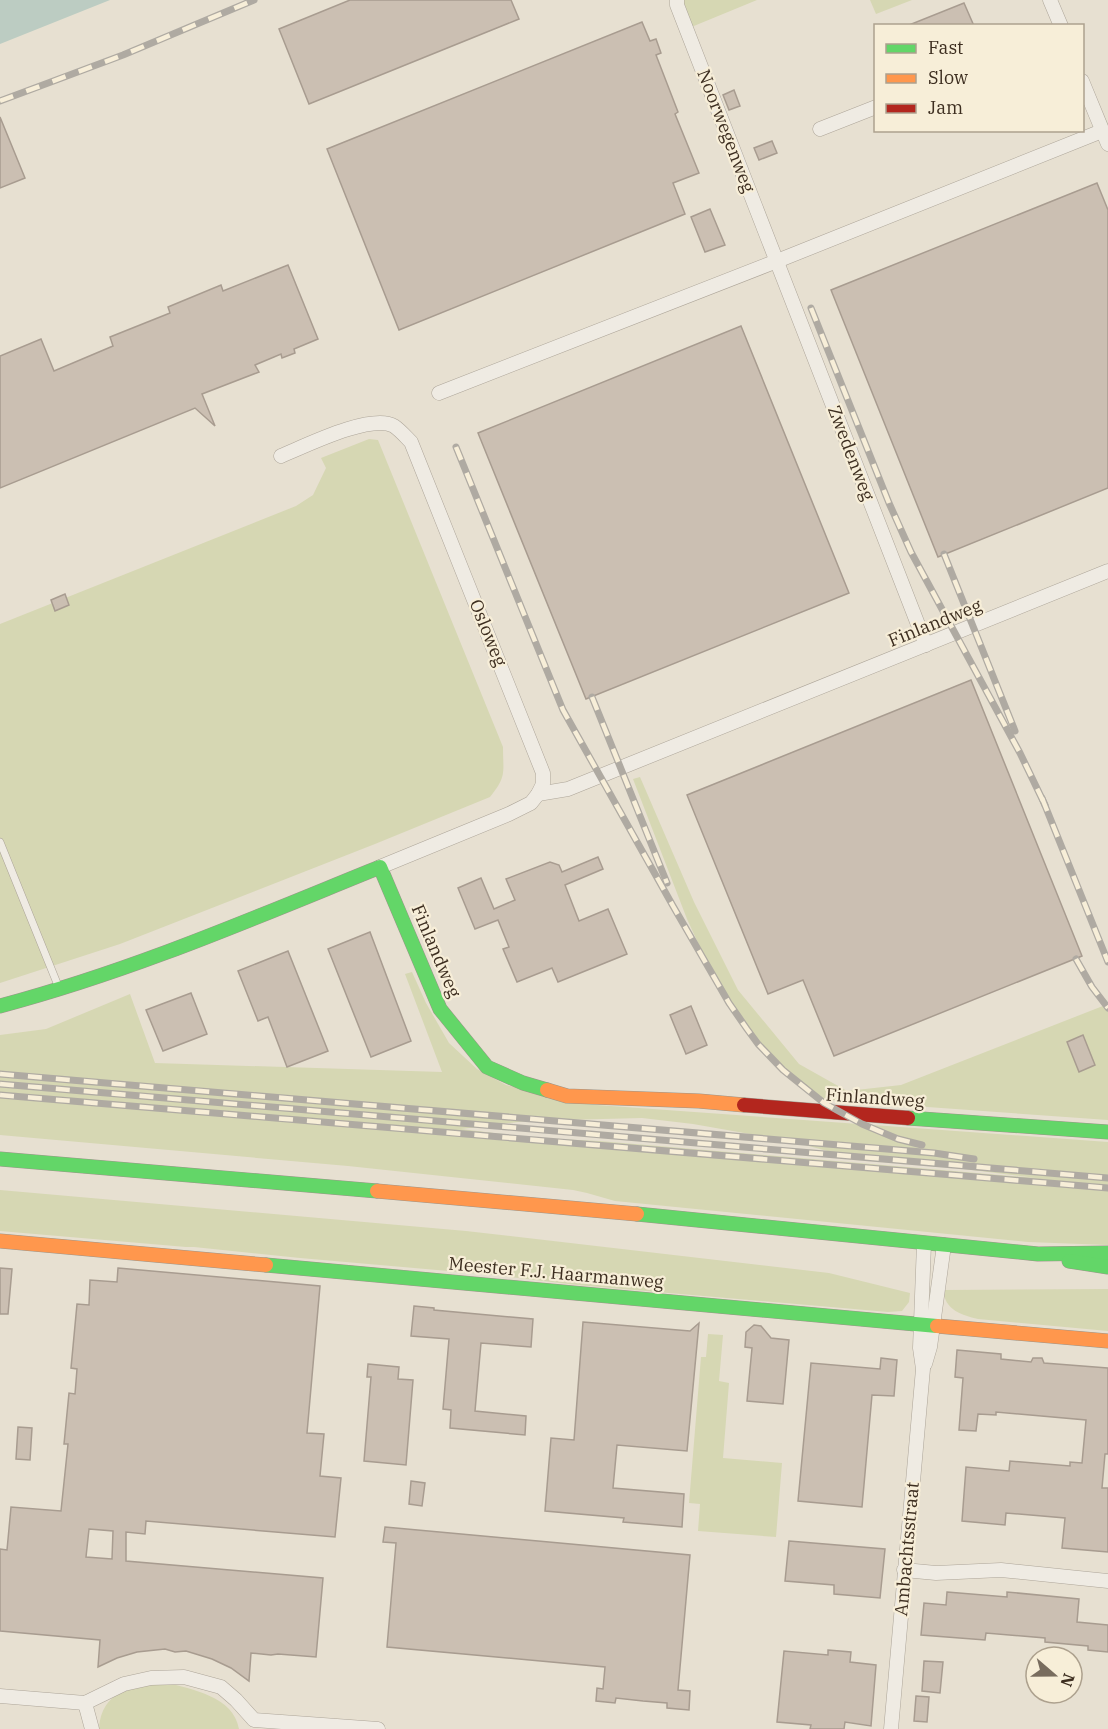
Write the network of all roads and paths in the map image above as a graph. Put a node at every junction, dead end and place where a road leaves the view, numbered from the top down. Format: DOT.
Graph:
graph roads {
  1 [pos="677,0"];
  2 [pos="1050,0"];
  3 [pos="1060,24"];
  4 [pos="1084,84"];
  5 [pos="874,108"];
  6 [pos="820,129"];
  7 [pos="1102,131"];
  8 [pos="1108,144"];
  9 [pos="777,261"];
  10 [pos="439,393"];
  11 [pos="281,456"];
  12 [pos="1108,571"];
  13 [pos="926,645"];
  14 [pos="538,794"];
  15 [pos="0,842"];
  16 [pos="380,867"];
  17 [pos="60,990"];
  18 [pos="0,1006"];
  19 [pos="1108,1131"];
  20 [pos="0,1159"];
  21 [pos="0,1241"];
  22 [pos="924,1244"];
  23 [pos="944,1245"];
  24 [pos="1108,1252"];
  25 [pos="1038,1254"];
  26 [pos="1108,1267"];
  27 [pos="927,1324"];
  28 [pos="1108,1341"];
  29 [pos="904,1570"];
  30 [pos="1108,1581"];
  31 [pos="0,1696"];
  32 [pos="85,1703"];
  33 [pos="252,1724"];
  34 [pos="93,1729"];
  35 [pos="378,1729"];
  36 [pos="891,1729"];
  1 -- 9 [label="street, Noorwegenweg"];
  2 -- 3 [label="street"];
  4 -- 7 [label="street"];
  5 -- 6 [label="street"];
  7 -- 8 [label="street"];
  7 -- 9 [label="street"];
  9 -- 10 [label="street"];
  9 -- 13 [label="street, Zwedenweg"];
  11 -- 14 [label="street, Osloweg"];
  12 -- 13 [label="street, Finlandweg"];
  13 -- 14 [label="street, Finlandweg"];
  14 -- 16 [label="street"];
  15 -- 17 [label="lane"];
  16 -- 17 [label="street"];
  16 -- 19 [label="street, Finlandweg"];
  17 -- 18 [label="street"];
  20 -- 22 [label="street"];
  21 -- 27 [label="street, Meester F.J. Haarmanweg"];
  22 -- 23 [label="street"];
  22 -- 27 [label="street, Ambachtsstraat"];
  23 -- 25 [label="street"];
  23 -- 27 [label="street, Ambachtsstraat"];
  24 -- 25 [label="street"];
  25 -- 26 [label="street"];
  27 -- 28 [label="street, Meester F.J. Haarmanweg"];
  27 -- 29 [label="street, Ambachtsstraat"];
  29 -- 30 [label="street"];
  29 -- 36 [label="street, Ambachtsstraat"];
  31 -- 32 [label="street"];
  32 -- 33 [label="street"];
  32 -- 34 [label="street"];
  33 -- 35 [label="street"];
}
